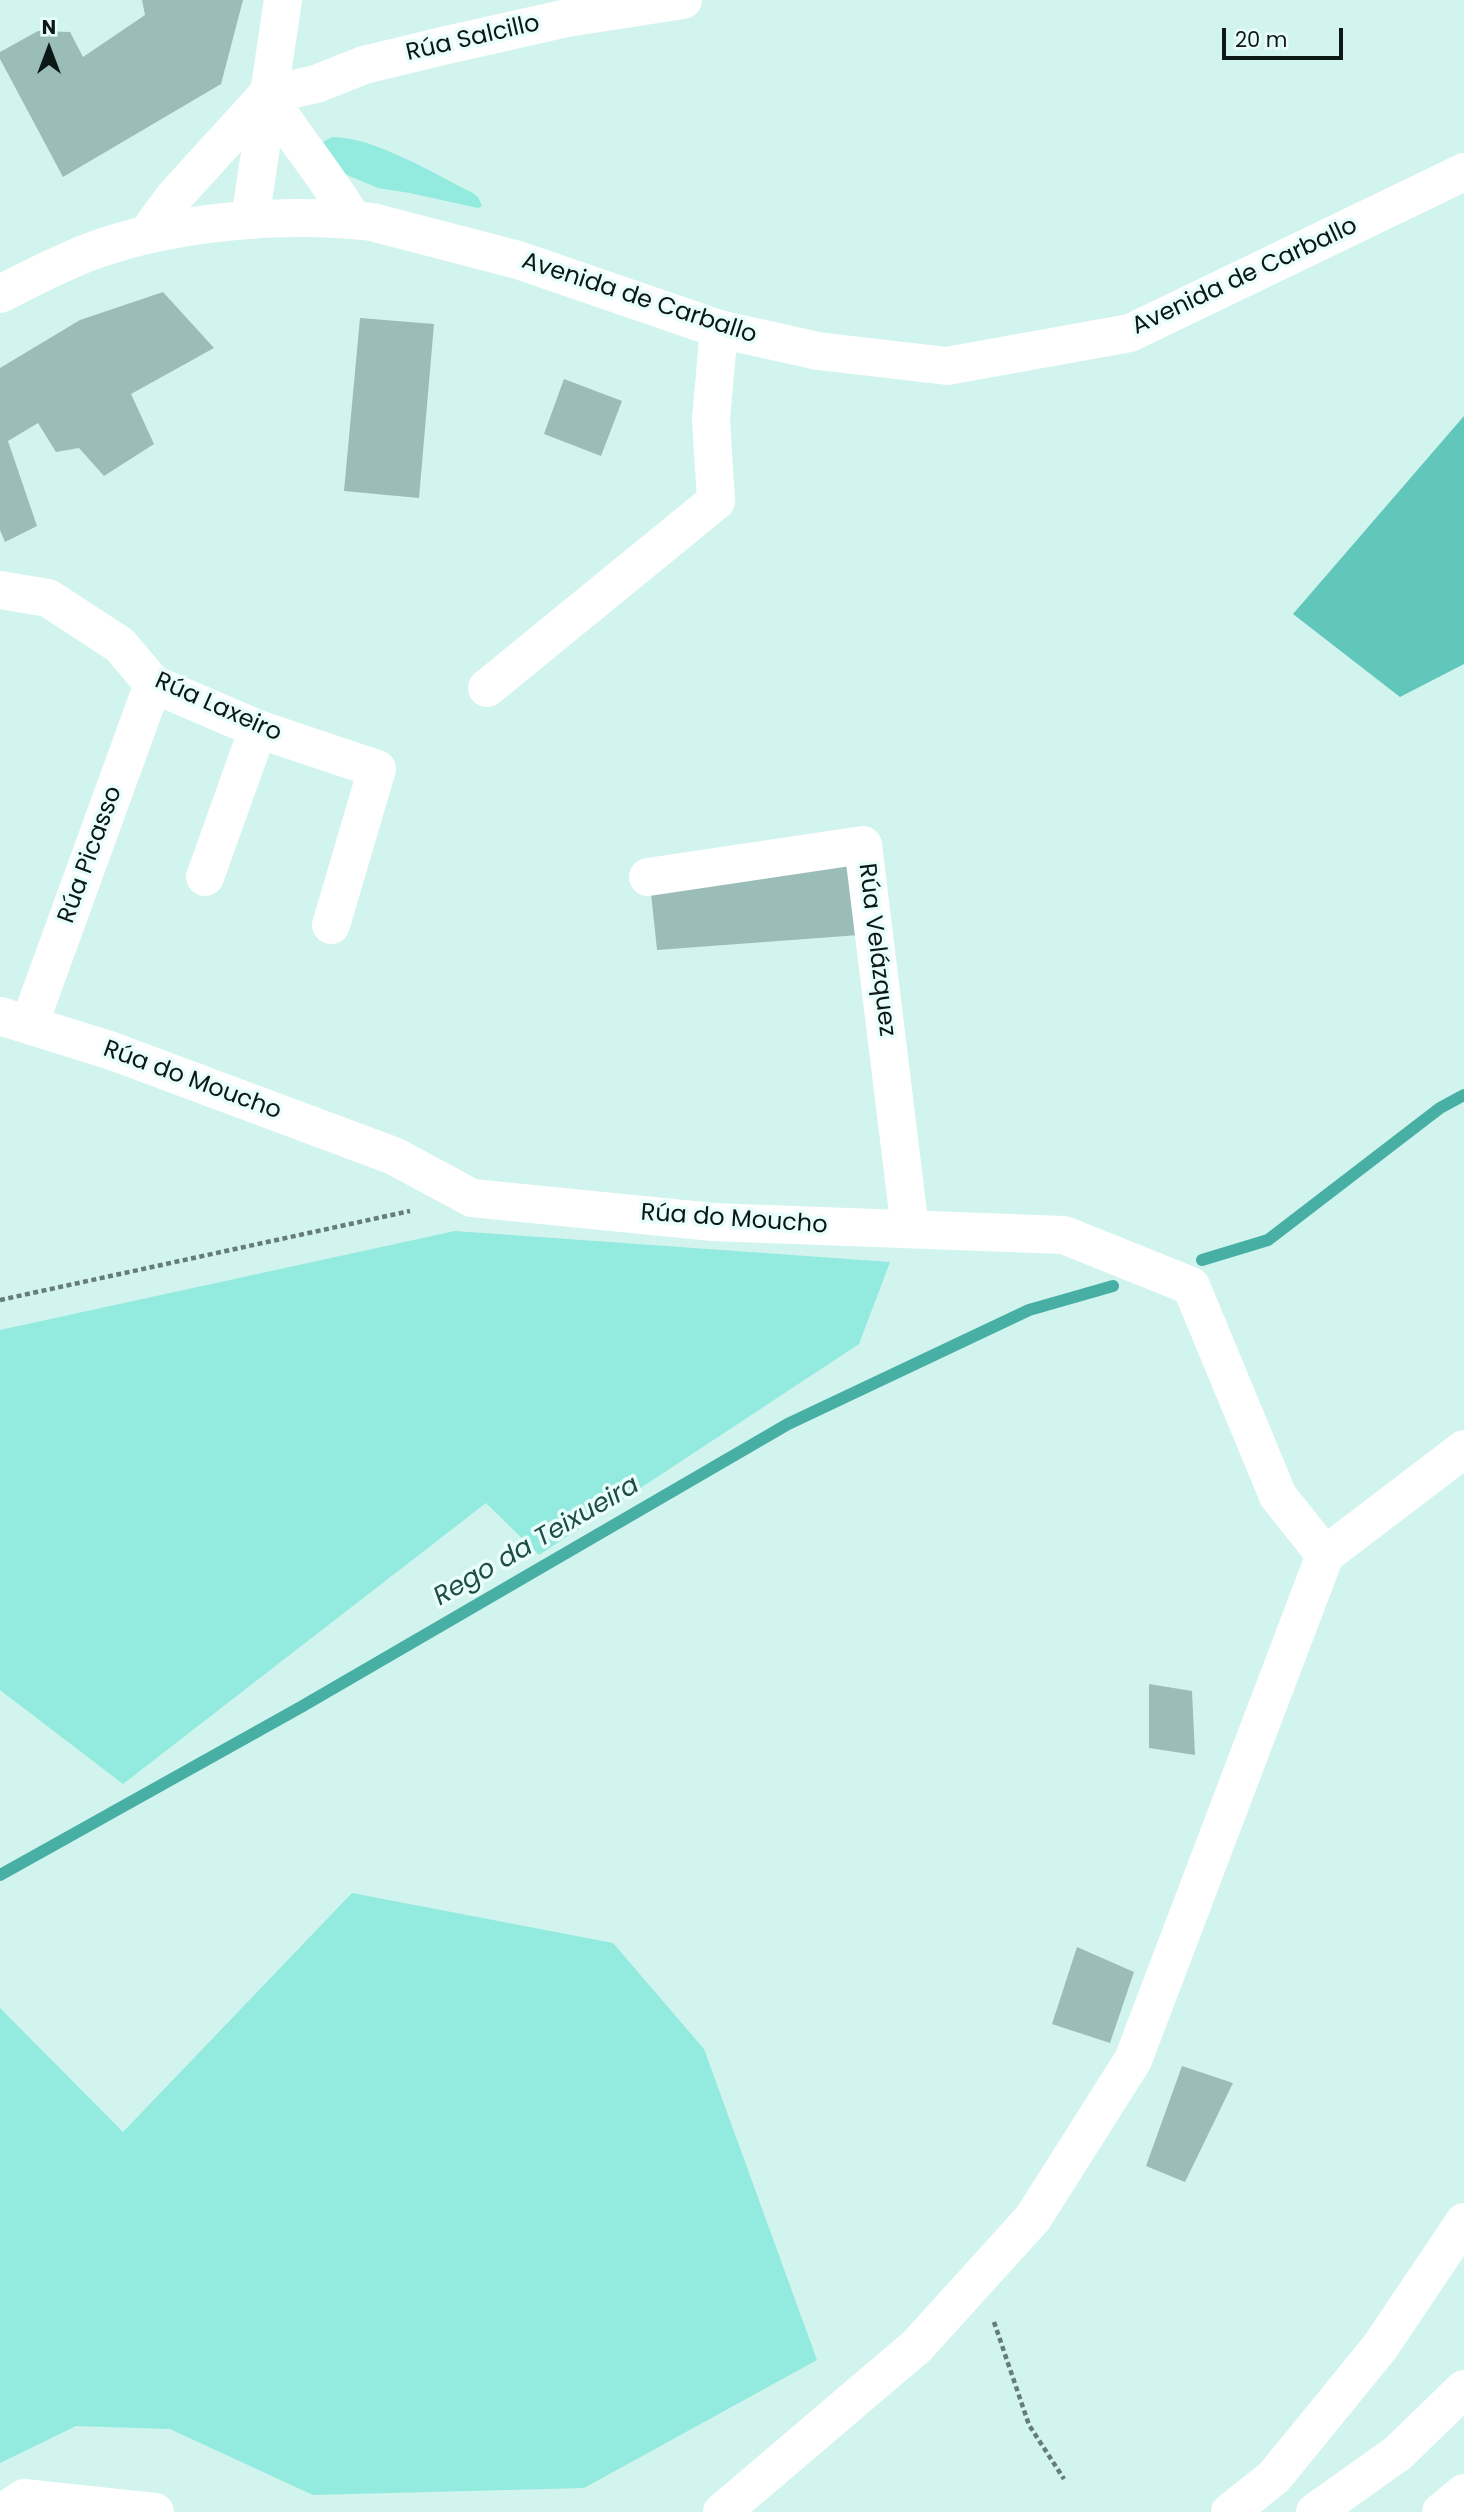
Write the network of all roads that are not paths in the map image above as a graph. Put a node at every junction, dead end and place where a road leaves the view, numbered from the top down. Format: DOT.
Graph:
graph roads {
  1 [pos="283,0"];
  2 [pos="682,0"];
  3 [pos="267,94"];
  4 [pos="1464,172"];
  5 [pos="250,220"];
  6 [pos="353,220"];
  7 [pos="146,235"];
  8 [pos="0,294"];
  9 [pos="719,329"];
  10 [pos="0,590"];
  11 [pos="153,684"];
  12 [pos="487,688"];
  13 [pos="258,729"];
  14 [pos="205,877"];
  15 [pos="648,877"];
  16 [pos="331,925"];
  17 [pos="14,1021"];
  18 [pos="910,1229"];
  19 [pos="1464,1449"];
  20 [pos="1325,1555"];
  21 [pos="1464,2222"];
  22 [pos="1464,2389"];
  23 [pos="1464,2493"];
  24 [pos="3,2512"];
  25 [pos="155,2512"];
  26 [pos="722,2512"];
  27 [pos="1230,2512"];
  28 [pos="1315,2512"];
  29 [pos="1441,2512"];
  1 -- 3 [label="main road"];
  2 -- 3 [label="main road, Rúa Salcillo"];
  3 -- 5 [label="main road"];
  3 -- 6 [label="main road"];
  3 -- 7 [label="main road"];
  4 -- 9 [label="main road, Avenida de Carballo"];
  5 -- 6 [label="main road, Avenida de Carballo"];
  5 -- 7 [label="main road, Avenida de Carballo"];
  6 -- 9 [label="main road, Avenida de Carballo"];
  7 -- 8 [label="main road, Avenida de Carballo"];
  9 -- 12 [label="main road"];
  10 -- 11 [label="main road, Rúa Laxeiro"];
  11 -- 13 [label="main road, Rúa Laxeiro"];
  11 -- 17 [label="main road, Rúa Picasso"];
  13 -- 14 [label="main road"];
  13 -- 16 [label="main road, Rúa Laxeiro"];
  15 -- 18 [label="main road, Rúa Velázquez"];
  17 -- 18 [label="main road, Rúa do Moucho"];
  18 -- 20 [label="main road, Rúa do Moucho"];
  19 -- 20 [label="main road"];
  20 -- 26 [label="main road"];
  21 -- 27 [label="main road"];
  22 -- 28 [label="main road"];
  23 -- 29 [label="main road"];
  24 -- 25 [label="main road"];
}
